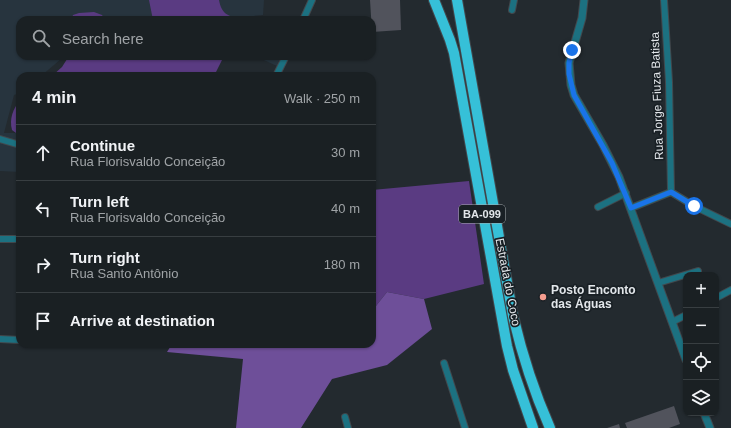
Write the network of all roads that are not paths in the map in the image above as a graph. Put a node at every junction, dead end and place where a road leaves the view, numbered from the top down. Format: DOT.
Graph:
graph roads {
  1 [pos="312,0"];
  2 [pos="434,0"];
  3 [pos="457,0"];
  4 [pos="514,0"];
  5 [pos="584,0"];
  6 [pos="664,0"];
  7 [pos="512,10"];
  8 [pos="305,16"];
  9 [pos="284,60"];
  10 [pos="278,72"];
  11 [pos="0,140"];
  12 [pos="16,144"];
  13 [pos="671,192"];
  14 [pos="626,193"];
  15 [pos="598,207"];
  16 [pos="631,208"];
  17 [pos="731,224"];
  18 [pos="0,239"];
  19 [pos="16,239"];
  20 [pos="698,271"];
  21 [pos="658,283"];
  22 [pos="731,290"];
  23 [pos="719,296"];
  24 [pos="683,316"];
  25 [pos="672,322"];
  26 [pos="0,340"];
  27 [pos="16,340"];
  28 [pos="683,352"];
  29 [pos="444,363"];
  30 [pos="705,416"];
  31 [pos="345,417"];
  32 [pos="348,428"];
  33 [pos="464,428"];
  34 [pos="533,428"];
  35 [pos="550,428"];
  36 [pos="710,428"];
  1 -- 8 [label="street"];
  2 -- 34 [label="highway, Estrada do Coco / BA-099"];
  3 -- 35 [label="highway, Estrada do Coco / BA-099"];
  4 -- 7 [label="street"];
  5 -- 14 [label="street"];
  6 -- 13 [label="street, Rua Jorge Fiuza Batista"];
  9 -- 10 [label="street"];
  11 -- 12 [label="street"];
  13 -- 16 [label="street"];
  13 -- 17 [label="street"];
  14 -- 15 [label="street"];
  14 -- 16 [label="street"];
  16 -- 21 [label="street"];
  18 -- 19 [label="street"];
  20 -- 21 [label="street"];
  21 -- 25 [label="street"];
  22 -- 23 [label="street"];
  24 -- 25 [label="street"];
  25 -- 28 [label="street"];
  26 -- 27 [label="street"];
  29 -- 33 [label="street"];
  30 -- 36 [label="street"];
  31 -- 32 [label="street"];
}
